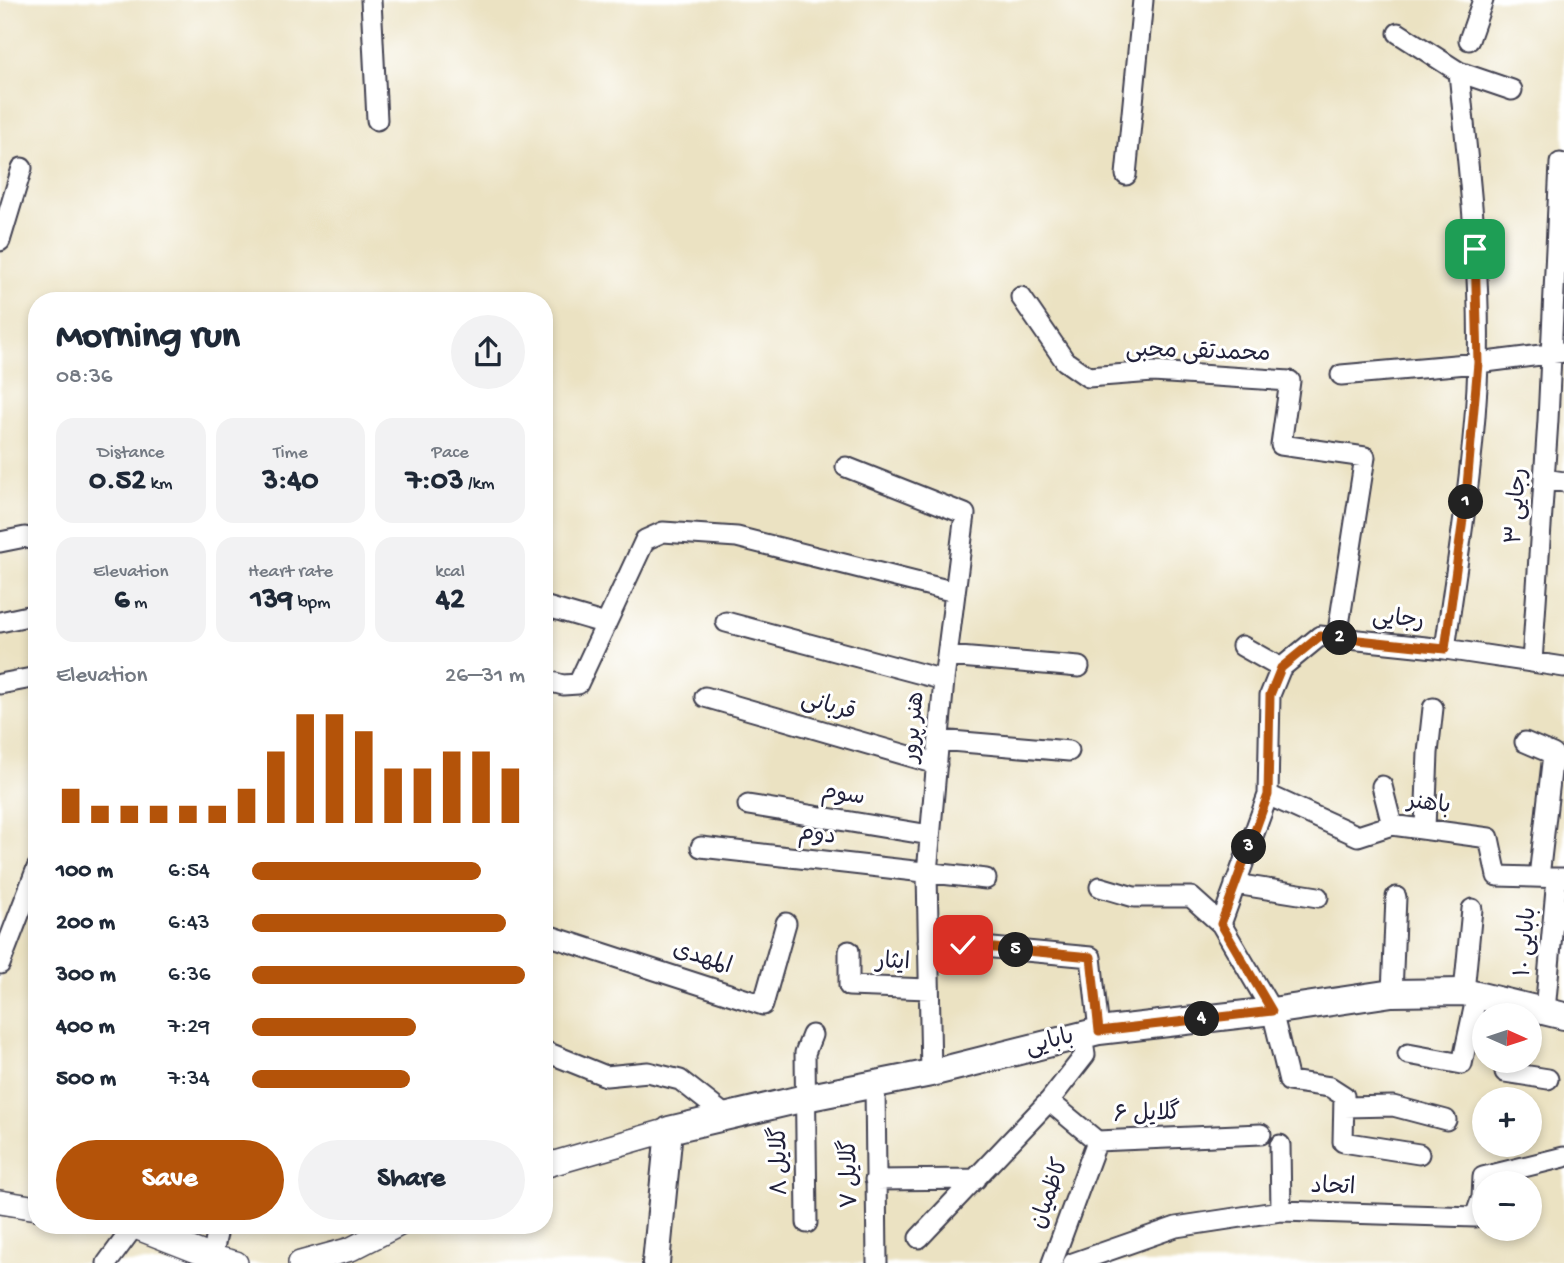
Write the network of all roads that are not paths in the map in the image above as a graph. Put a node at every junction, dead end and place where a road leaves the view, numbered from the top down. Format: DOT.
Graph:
graph roads {
  1 [pos="372,0"];
  2 [pos="1143,0"];
  3 [pos="1483,0"];
  4 [pos="1398,33"];
  5 [pos="1469,40"];
  6 [pos="1459,72"];
  7 [pos="1512,90"];
  8 [pos="377,120"];
  9 [pos="1560,163"];
  10 [pos="22,168"];
  11 [pos="1126,175"];
  12 [pos="0,241"];
  13 [pos="1021,297"];
  14 [pos="1557,353"];
  15 [pos="1478,363"];
  16 [pos="1340,375"];
  17 [pos="1556,421"];
  18 [pos="846,467"];
  19 [pos="1554,480"];
  20 [pos="28,538"];
  21 [pos="0,542"];
  22 [pos="956,592"];
  23 [pos="553,609"];
  24 [pos="28,616"];
  25 [pos="0,622"];
  26 [pos="726,622"];
  27 [pos="606,624"];
  28 [pos="1337,638"];
  29 [pos="1242,646"];
  30 [pos="1445,649"];
  31 [pos="947,656"];
  32 [pos="1532,662"];
  33 [pos="1079,667"];
  34 [pos="1564,667"];
  35 [pos="1281,668"];
  36 [pos="28,679"];
  37 [pos="944,680"];
  38 [pos="554,682"];
  39 [pos="0,684"];
  40 [pos="705,697"];
  41 [pos="1433,708"];
  42 [pos="939,740"];
  43 [pos="1525,742"];
  44 [pos="1069,751"];
  45 [pos="937,764"];
  46 [pos="1382,786"];
  47 [pos="1268,795"];
  48 [pos="748,805"];
  49 [pos="1392,825"];
  50 [pos="1425,828"];
  51 [pos="930,835"];
  52 [pos="701,847"];
  53 [pos="927,873"];
  54 [pos="1553,878"];
  55 [pos="986,879"];
  56 [pos="1235,884"];
  57 [pos="1100,887"];
  58 [pos="28,891"];
  59 [pos="1318,897"];
  60 [pos="1396,897"];
  61 [pos="1472,909"];
  62 [pos="786,923"];
  63 [pos="1221,924"];
  64 [pos="553,937"];
  65 [pos="928,942"];
  66 [pos="849,951"];
  67 [pos="0,964"];
  68 [pos="928,989"];
  69 [pos="1392,993"];
  70 [pos="1471,993"];
  71 [pos="1500,1003"];
  72 [pos="1272,1011"];
  73 [pos="1555,1013"];
  74 [pos="1091,1033"];
  75 [pos="813,1035"];
  76 [pos="1408,1054"];
  77 [pos="553,1055"];
  78 [pos="931,1073"];
  79 [pos="1511,1073"];
  80 [pos="1548,1079"];
  81 [pos="875,1085"];
  82 [pos="805,1098"];
  83 [pos="1049,1101"];
  84 [pos="1344,1107"];
  85 [pos="726,1116"];
  86 [pos="1446,1120"];
  87 [pos="668,1130"];
  88 [pos="1261,1134"];
  89 [pos="1097,1141"];
  90 [pos="1280,1146"];
  91 [pos="1419,1154"];
  92 [pos="1564,1157"];
  93 [pos="553,1161"];
  94 [pos="976,1178"];
  95 [pos="875,1180"];
  96 [pos="0,1202"];
  97 [pos="28,1207"];
  98 [pos="1281,1210"];
  99 [pos="807,1223"];
  100 [pos="127,1234"];
  101 [pos="156,1234"];
  102 [pos="217,1234"];
  103 [pos="380,1234"];
  104 [pos="919,1238"];
  105 [pos="212,1256"];
  106 [pos="107,1263"];
  107 [pos="236,1263"];
  108 [pos="300,1263"];
  109 [pos="656,1263"];
  110 [pos="877,1263"];
  111 [pos="1052,1263"];
  112 [pos="1073,1263"];
  1 -- 8 [label="street"];
  2 -- 11 [label="street"];
  3 -- 5 [label="street"];
  4 -- 6 [label="street"];
  6 -- 7 [label="street"];
  6 -- 15 [label="street"];
  9 -- 14 [label="street, رجایی ۳"];
  10 -- 12 [label="street"];
  13 -- 28 [label="street, محمدتقی محبی"];
  14 -- 15 [label="street"];
  14 -- 17 [label="street, رجایی ۳"];
  15 -- 16 [label="street"];
  15 -- 30 [label="street"];
  17 -- 19 [label="street, رجایی ۳"];
  18 -- 22 [label="street, هنر پرور"];
  19 -- 32 [label="street, رجایی ۳"];
  20 -- 21 [label="street"];
  22 -- 27 [label="street"];
  22 -- 31 [label="street, هنر پرور"];
  23 -- 27 [label="street"];
  24 -- 25 [label="street"];
  26 -- 37 [label="street"];
  27 -- 38 [label="street"];
  28 -- 30 [label="street, رجایی"];
  28 -- 35 [label="street, رجایی"];
  29 -- 35 [label="street"];
  30 -- 32 [label="street, رجایی"];
  31 -- 33 [label="street"];
  31 -- 37 [label="street, هنر پرور"];
  32 -- 34 [label="street, رجایی"];
  35 -- 47 [label="street"];
  36 -- 39 [label="street"];
  37 -- 42 [label="street, هنر پرور"];
  40 -- 45 [label="street, قربانی"];
  41 -- 50 [label="street"];
  42 -- 44 [label="street"];
  42 -- 45 [label="street, هنر پرور"];
  43 -- 54 [label="street, بابایی ۱۰"];
  45 -- 51 [label="street, هنر پرور"];
  46 -- 49 [label="street"];
  47 -- 49 [label="street, باهنر"];
  47 -- 56 [label="street"];
  48 -- 51 [label="street, سوم"];
  49 -- 50 [label="street, باهنر"];
  50 -- 54 [label="street, باهنر"];
  51 -- 53 [label="street, هنر پرور"];
  52 -- 53 [label="street, دوم"];
  53 -- 55 [label="street, دوم"];
  53 -- 65 [label="street, هنر پرور"];
  54 -- 73 [label="street, بابایی ۱۰"];
  56 -- 59 [label="street"];
  56 -- 63 [label="street"];
  57 -- 63 [label="street"];
  58 -- 67 [label="street"];
  60 -- 69 [label="street"];
  61 -- 70 [label="street"];
  62 -- 64 [label="street, المهدی"];
  63 -- 72 [label="street"];
  65 -- 68 [label="street, هنر پرور"];
  65 -- 74 [label="street"];
  66 -- 68 [label="street, ایثار"];
  68 -- 78 [label="street, هنر پرور"];
  69 -- 70 [label="main road, بابایی"];
  69 -- 72 [label="main road, بابایی"];
  70 -- 71 [label="main road, بابایی"];
  70 -- 76 [label="street"];
  72 -- 74 [label="main road, بابایی"];
  72 -- 84 [label="street"];
  74 -- 78 [label="main road, بابایی"];
  74 -- 83 [label="street"];
  75 -- 82 [label="street, گلایل ۸"];
  77 -- 85 [label="street"];
  78 -- 81 [label="main road, بابایی"];
  79 -- 80 [label="street"];
  81 -- 82 [label="main road, بابایی"];
  81 -- 95 [label="street, گلایل ۷"];
  82 -- 85 [label="main road, بابایی"];
  82 -- 99 [label="street, گلایل ۸"];
  83 -- 89 [label="street, گلایل ۶"];
  83 -- 94 [label="street"];
  84 -- 86 [label="street"];
  84 -- 91 [label="street"];
  85 -- 87 [label="main road, بابایی"];
  87 -- 93 [label="street, بابایی"];
  87 -- 109 [label="main road"];
  88 -- 89 [label="street, گلایل ۶"];
  89 -- 111 [label="street, کاظمیان"];
  90 -- 98 [label="street"];
  92 -- 98 [label="street, اتحاد"];
  94 -- 95 [label="street"];
  94 -- 104 [label="street"];
  95 -- 110 [label="street, گلایل ۷"];
  96 -- 97 [label="street"];
  98 -- 112 [label="street, اتحاد"];
  100 -- 106 [label="street"];
  101 -- 105 [label="street"];
  102 -- 105 [label="street"];
  103 -- 108 [label="street"];
  105 -- 107 [label="street"];
}
